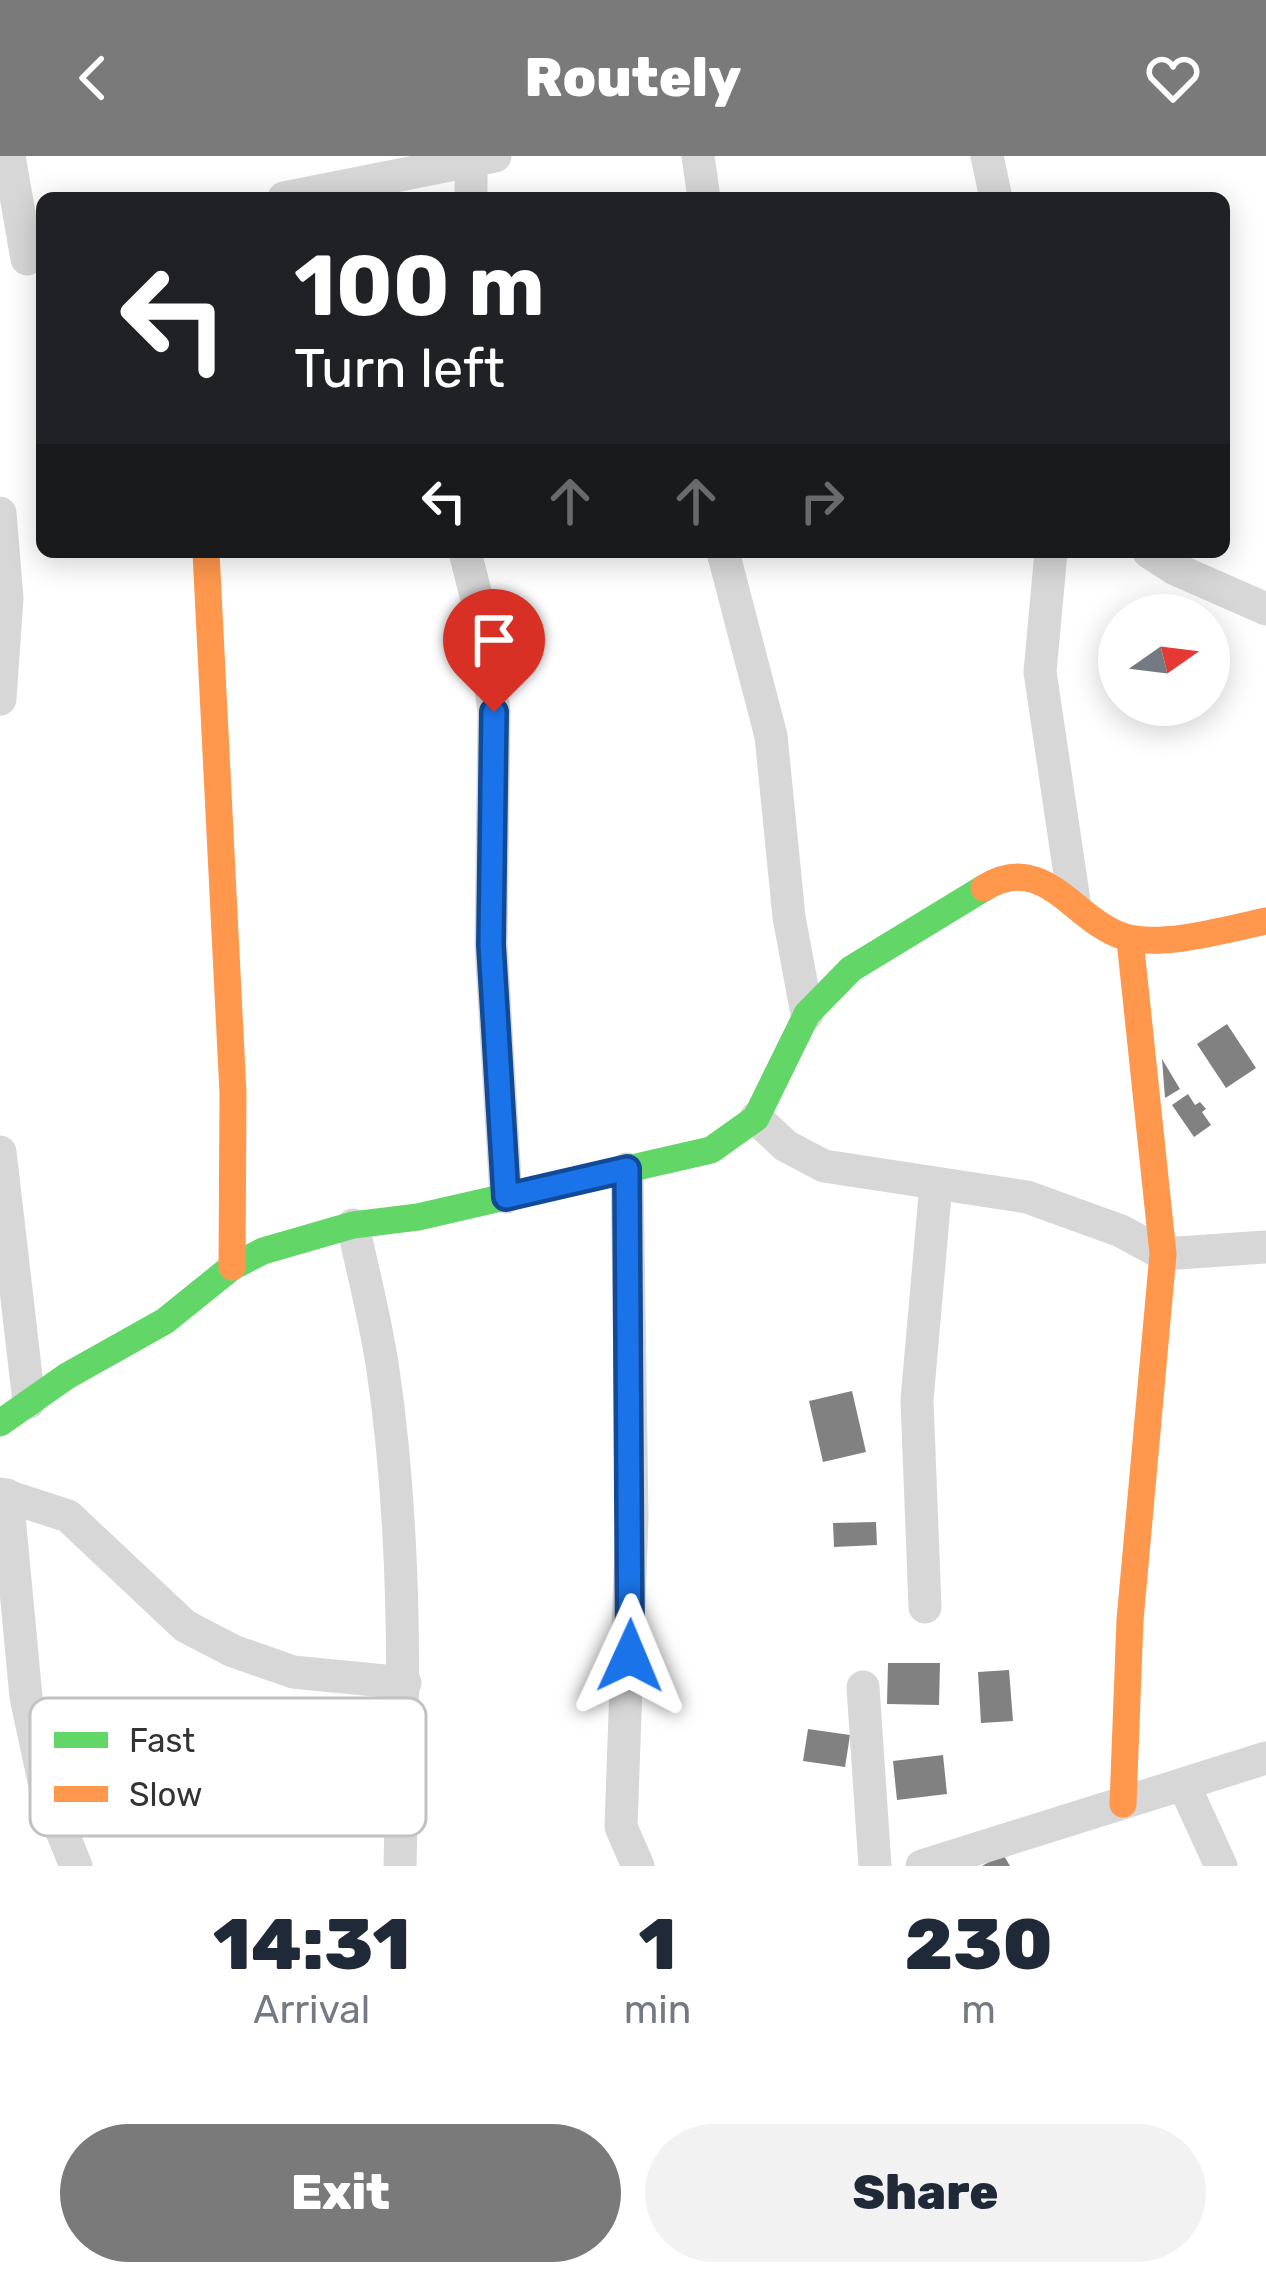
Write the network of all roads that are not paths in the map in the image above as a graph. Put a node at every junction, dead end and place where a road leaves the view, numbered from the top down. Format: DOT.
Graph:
graph roads {
  1 [pos="10,156"];
  2 [pos="698,156"];
  3 [pos="987,156"];
  4 [pos="483,158"];
  5 [pos="314,192"];
  6 [pos="474,192"];
  7 [pos="703,192"];
  8 [pos="995,192"];
  9 [pos="23,260"];
  10 [pos="0,513"];
  11 [pos="206,558"];
  12 [pos="467,558"];
  13 [pos="725,558"];
  14 [pos="1050,558"];
  15 [pos="1159,558"];
  16 [pos="1266,609"];
  17 [pos="0,699"];
  18 [pos="1074,901"];
  19 [pos="1266,921"];
  20 [pos="1130,940"];
  21 [pos="807,1014"];
  22 [pos="756,1118"];
  23 [pos="0,1151"];
  24 [pos="627,1169"];
  25 [pos="937,1184"];
  26 [pos="506,1197"];
  27 [pos="352,1225"];
  28 [pos="1266,1247"];
  29 [pos="1163,1254"];
  30 [pos="232,1268"];
  31 [pos="29,1402"];
  32 [pos="0,1424"];
  33 [pos="3,1495"];
  34 [pos="925,1607"];
  35 [pos="405,1683"];
  36 [pos="863,1687"];
  37 [pos="405,1698"];
  38 [pos="30,1715"];
  39 [pos="1266,1758"];
  40 [pos="1184,1785"];
  41 [pos="1123,1804"];
  42 [pos="64,1836"];
  43 [pos="401,1836"];
  44 [pos="76,1866"];
  45 [pos="400,1866"];
  46 [pos="638,1866"];
  47 [pos="875,1866"];
  48 [pos="925,1866"];
  49 [pos="1221,1866"];
  1 -- 9 [label="street"];
  2 -- 7 [label="street"];
  3 -- 8 [label="street"];
  4 -- 5 [label="street"];
  4 -- 6 [label="street"];
  10 -- 17 [label="street"];
  11 -- 30 [label="street"];
  12 -- 26 [label="street"];
  13 -- 21 [label="street"];
  14 -- 18 [label="street"];
  15 -- 16 [label="street"];
  18 -- 20 [label="street"];
  18 -- 21 [label="street"];
  19 -- 20 [label="street"];
  20 -- 29 [label="street"];
  21 -- 22 [label="street"];
  22 -- 24 [label="street"];
  22 -- 25 [label="street"];
  23 -- 31 [label="street"];
  24 -- 26 [label="street"];
  24 -- 46 [label="street"];
  25 -- 29 [label="street"];
  25 -- 34 [label="street"];
  26 -- 27 [label="street"];
  27 -- 30 [label="street"];
  27 -- 35 [label="street"];
  28 -- 29 [label="street"];
  29 -- 41 [label="street"];
  30 -- 31 [label="street"];
  31 -- 32 [label="street"];
  33 -- 35 [label="street"];
  33 -- 38 [label="street"];
  35 -- 37 [label="street"];
  36 -- 47 [label="street"];
  39 -- 40 [label="street"];
  40 -- 41 [label="street"];
  40 -- 49 [label="street"];
  41 -- 48 [label="street"];
  42 -- 44 [label="street"];
  43 -- 45 [label="street"];
}
